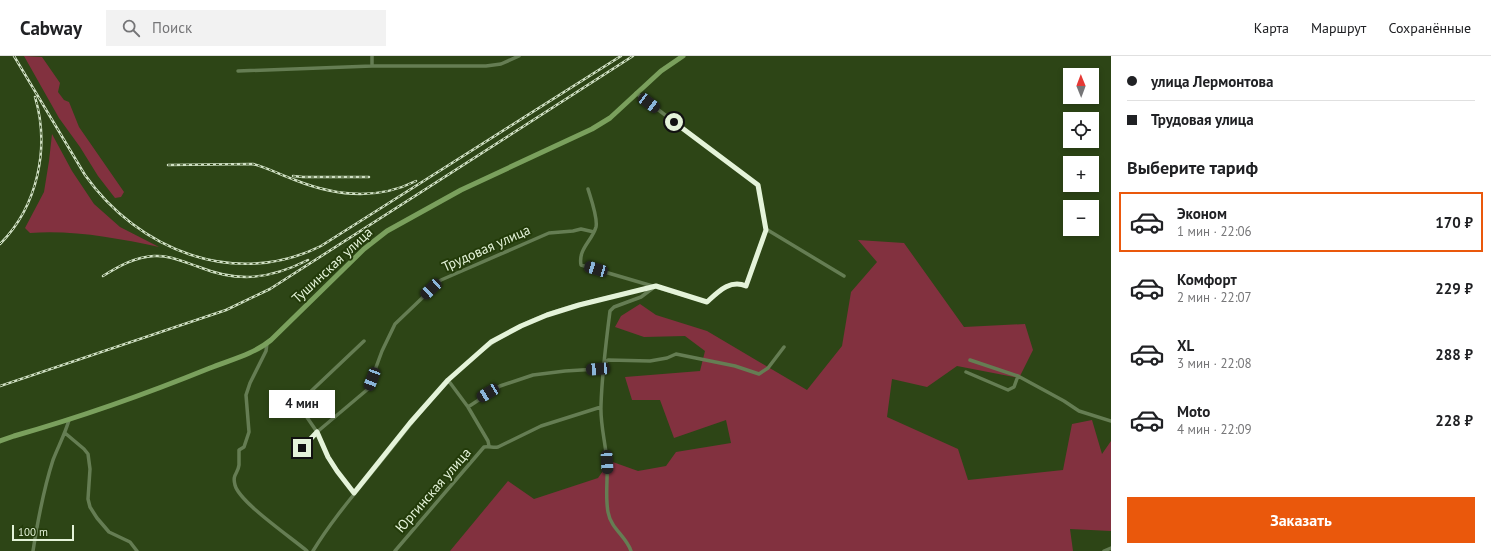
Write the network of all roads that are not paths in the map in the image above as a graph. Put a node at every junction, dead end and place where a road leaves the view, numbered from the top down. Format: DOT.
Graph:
graph roads {
  1 [pos="372,56"];
  2 [pos="519,56"];
  3 [pos="683,56"];
  4 [pos="372,66"];
  5 [pos="238,71"];
  6 [pos="636,93"];
  7 [pos="588,190"];
  8 [pos="766,230"];
  9 [pos="594,232"];
  10 [pos="844,276"];
  11 [pos="656,286"];
  12 [pos="364,341"];
  13 [pos="267,343"];
  14 [pos="784,347"];
  15 [pos="970,360"];
  16 [pos="602,365"];
  17 [pos="966,372"];
  18 [pos="1018,376"];
  19 [pos="448,380"];
  20 [pos="468,407"];
  21 [pos="601,407"];
  22 [pos="69,420"];
  23 [pos="1111,421"];
  24 [pos="317,432"];
  25 [pos="66,433"];
  26 [pos="0,441"];
  27 [pos="489,446"];
  28 [pos="302,448"];
  29 [pos="354,493"];
  30 [pos="1111,548"];
  31 [pos="32,551"];
  32 [pos="137,551"];
  33 [pos="307,551"];
  34 [pos="313,551"];
  35 [pos="395,551"];
  36 [pos="631,551"];
  37 [pos="1104,551"];
  1 -- 4 [label="street"];
  2 -- 4 [label="street"];
  3 -- 6 [label="main road, Тушинская улица"];
  4 -- 5 [label="street"];
  6 -- 8 [label="street"];
  6 -- 13 [label="main road, Тушинская улица"];
  7 -- 9 [label="street"];
  8 -- 10 [label="street"];
  8 -- 11 [label="street"];
  9 -- 11 [label="street"];
  9 -- 24 [label="street, Трудовая улица"];
  11 -- 16 [label="street"];
  11 -- 19 [label="street"];
  12 -- 24 [label="street"];
  13 -- 22 [label="main road, Тушинская улица"];
  13 -- 33 [label="street"];
  14 -- 16 [label="street"];
  15 -- 18 [label="street"];
  16 -- 20 [label="street"];
  16 -- 21 [label="street"];
  17 -- 18 [label="street"];
  18 -- 23 [label="street"];
  19 -- 20 [label="street"];
  19 -- 29 [label="street"];
  20 -- 27 [label="street"];
  21 -- 27 [label="street, Юргинская улица"];
  21 -- 36 [label="street"];
  22 -- 25 [label="street"];
  22 -- 26 [label="main road, Тушинская улица"];
  24 -- 28 [label="street, Трудовая улица"];
  24 -- 29 [label="street"];
  25 -- 31 [label="street"];
  25 -- 32 [label="street"];
  27 -- 35 [label="street, Юргинская улица"];
  29 -- 34 [label="street"];
  30 -- 37 [label="street"];
}
